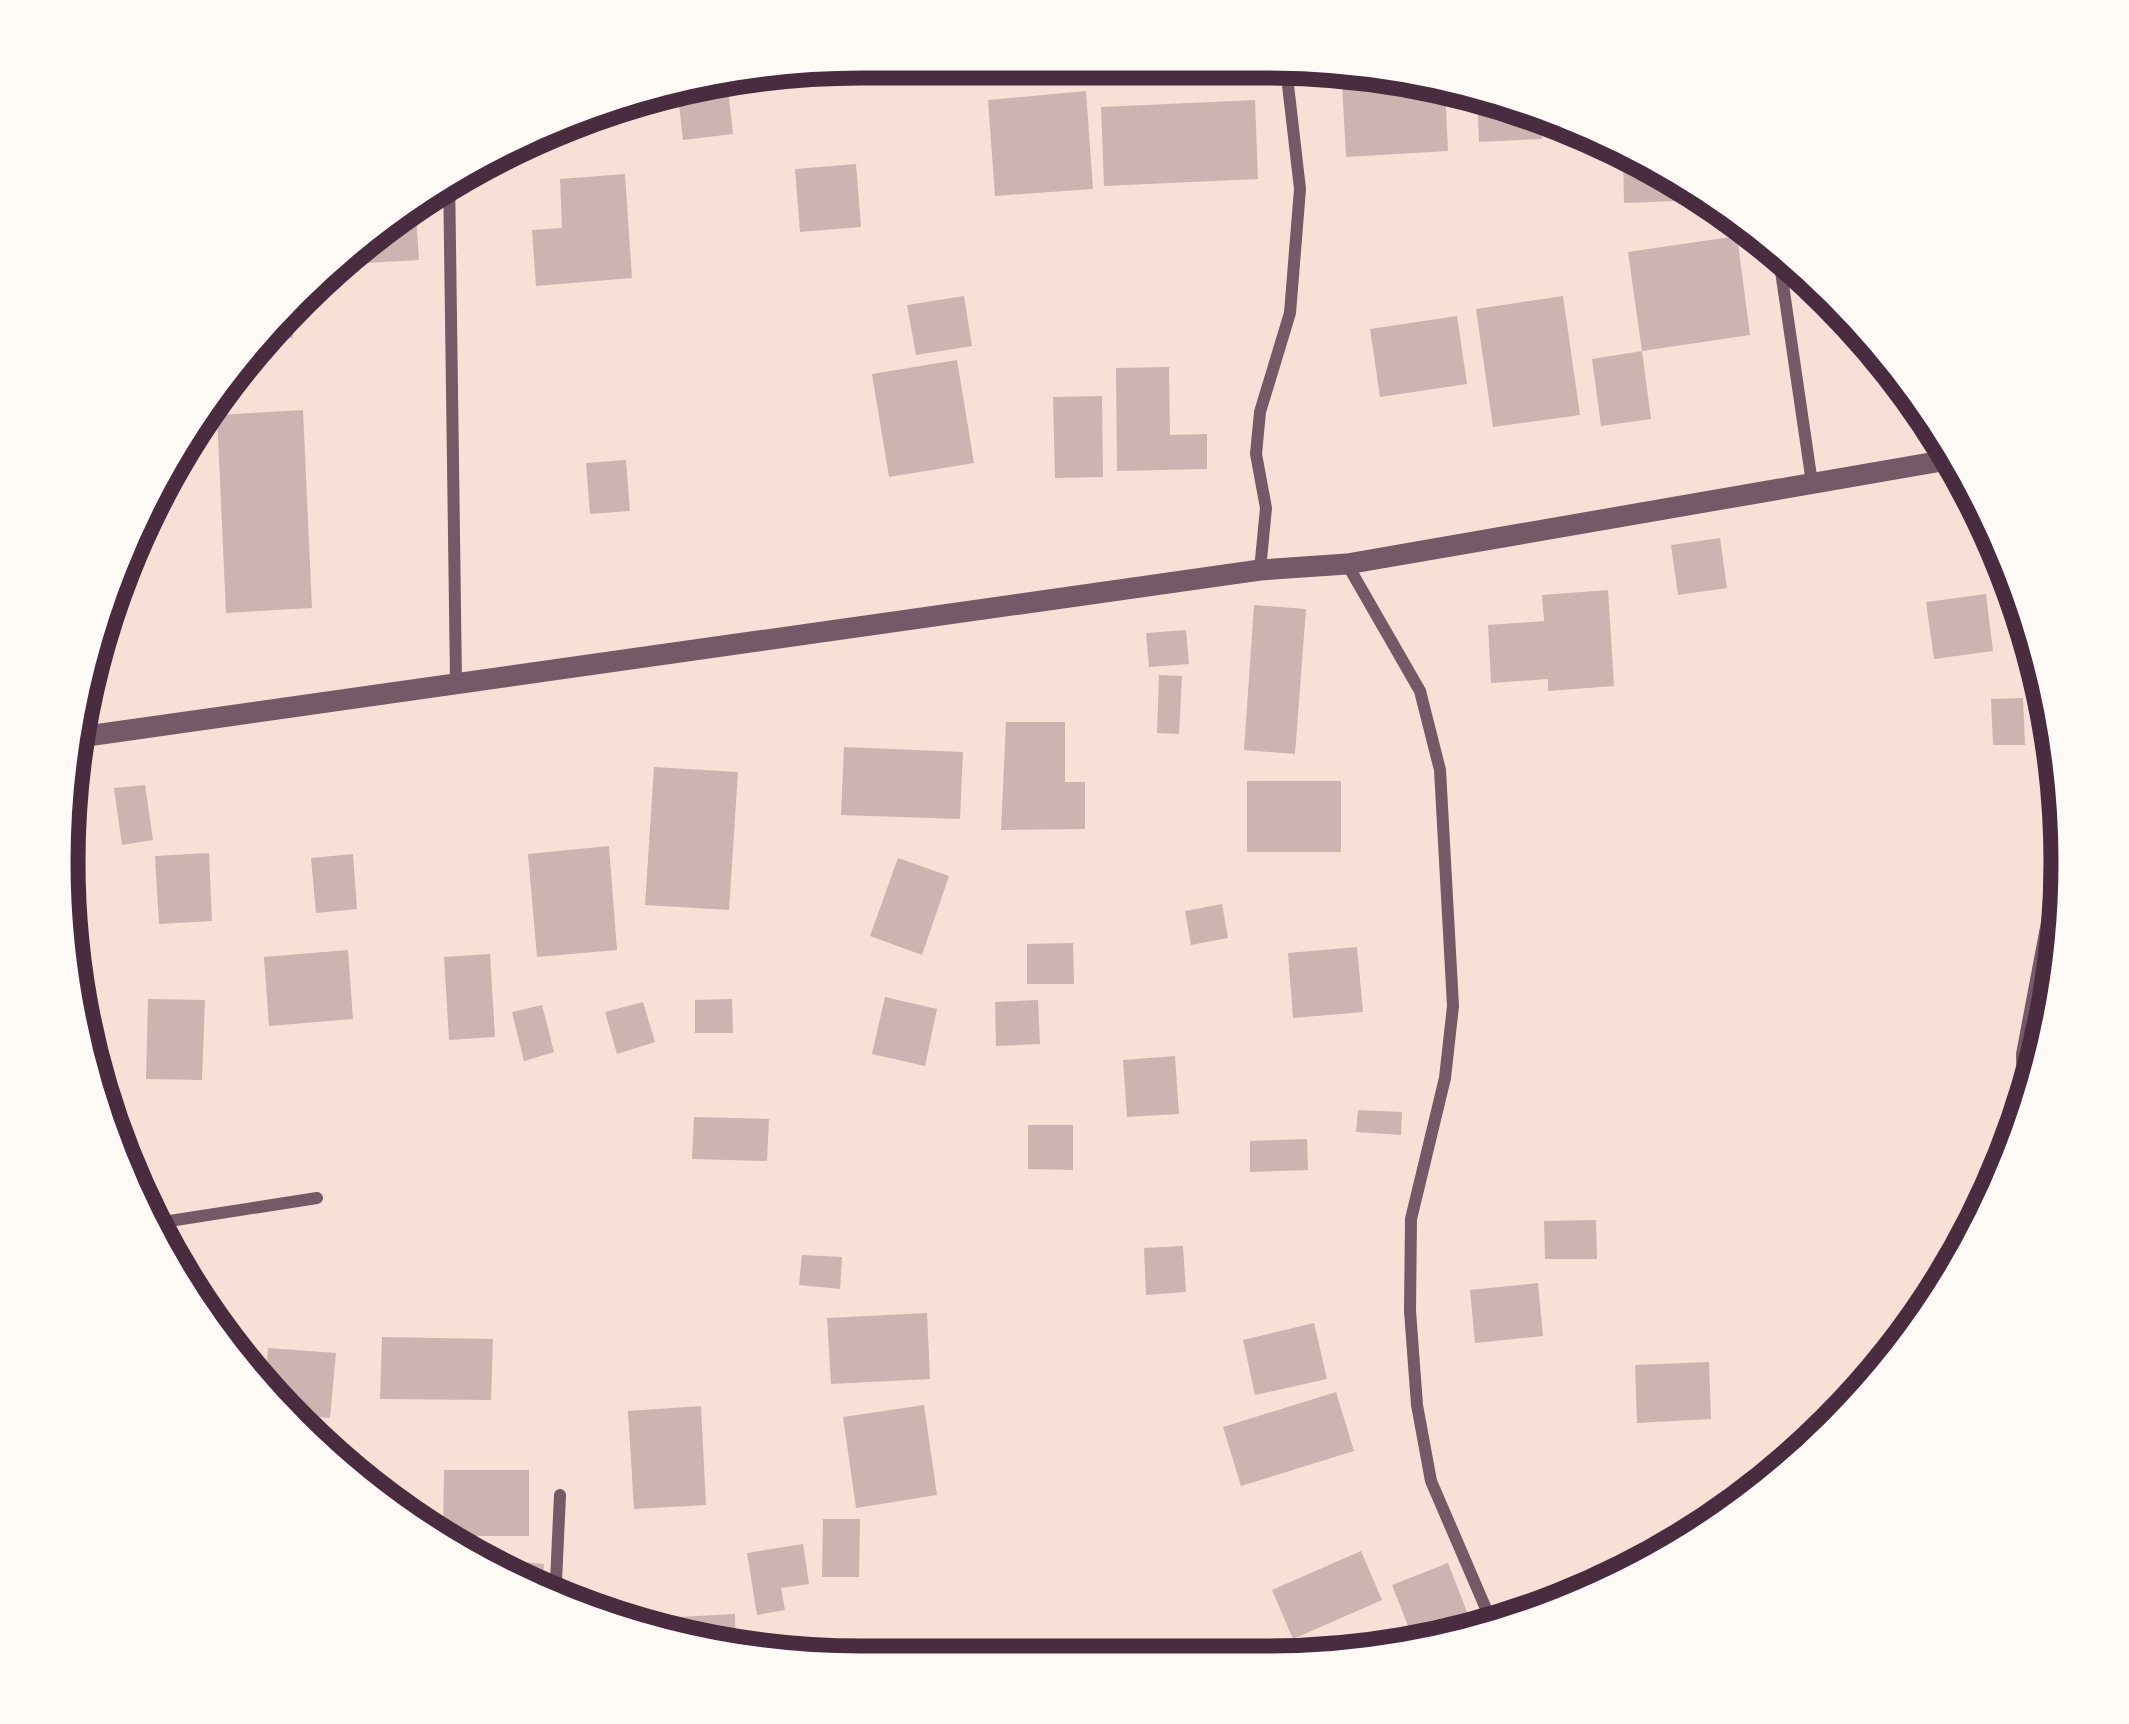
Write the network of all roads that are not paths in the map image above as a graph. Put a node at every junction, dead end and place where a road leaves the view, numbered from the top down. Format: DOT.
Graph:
graph roads {
  1 [pos="1287,79"];
  2 [pos="449,196"];
  3 [pos="1781,270"];
  4 [pos="1941,461"];
  5 [pos="1812,483"];
  6 [pos="1346,564"];
  7 [pos="1260,570"];
  8 [pos="456,680"];
  9 [pos="89,736"];
  10 [pos="2044,961"];
  11 [pos="2023,1068"];
  12 [pos="317,1198"];
  13 [pos="166,1222"];
  14 [pos="560,1495"];
  15 [pos="556,1583"];
  16 [pos="1488,1613"];
  1 -- 7 [label="street"];
  2 -- 8 [label="street"];
  3 -- 5 [label="street"];
  4 -- 5 [label="street"];
  5 -- 6 [label="street"];
  6 -- 7 [label="street"];
  6 -- 16 [label="street"];
  7 -- 8 [label="street"];
  8 -- 9 [label="street"];
  10 -- 11 [label="street"];
  12 -- 13 [label="street"];
  14 -- 15 [label="street"];
}
